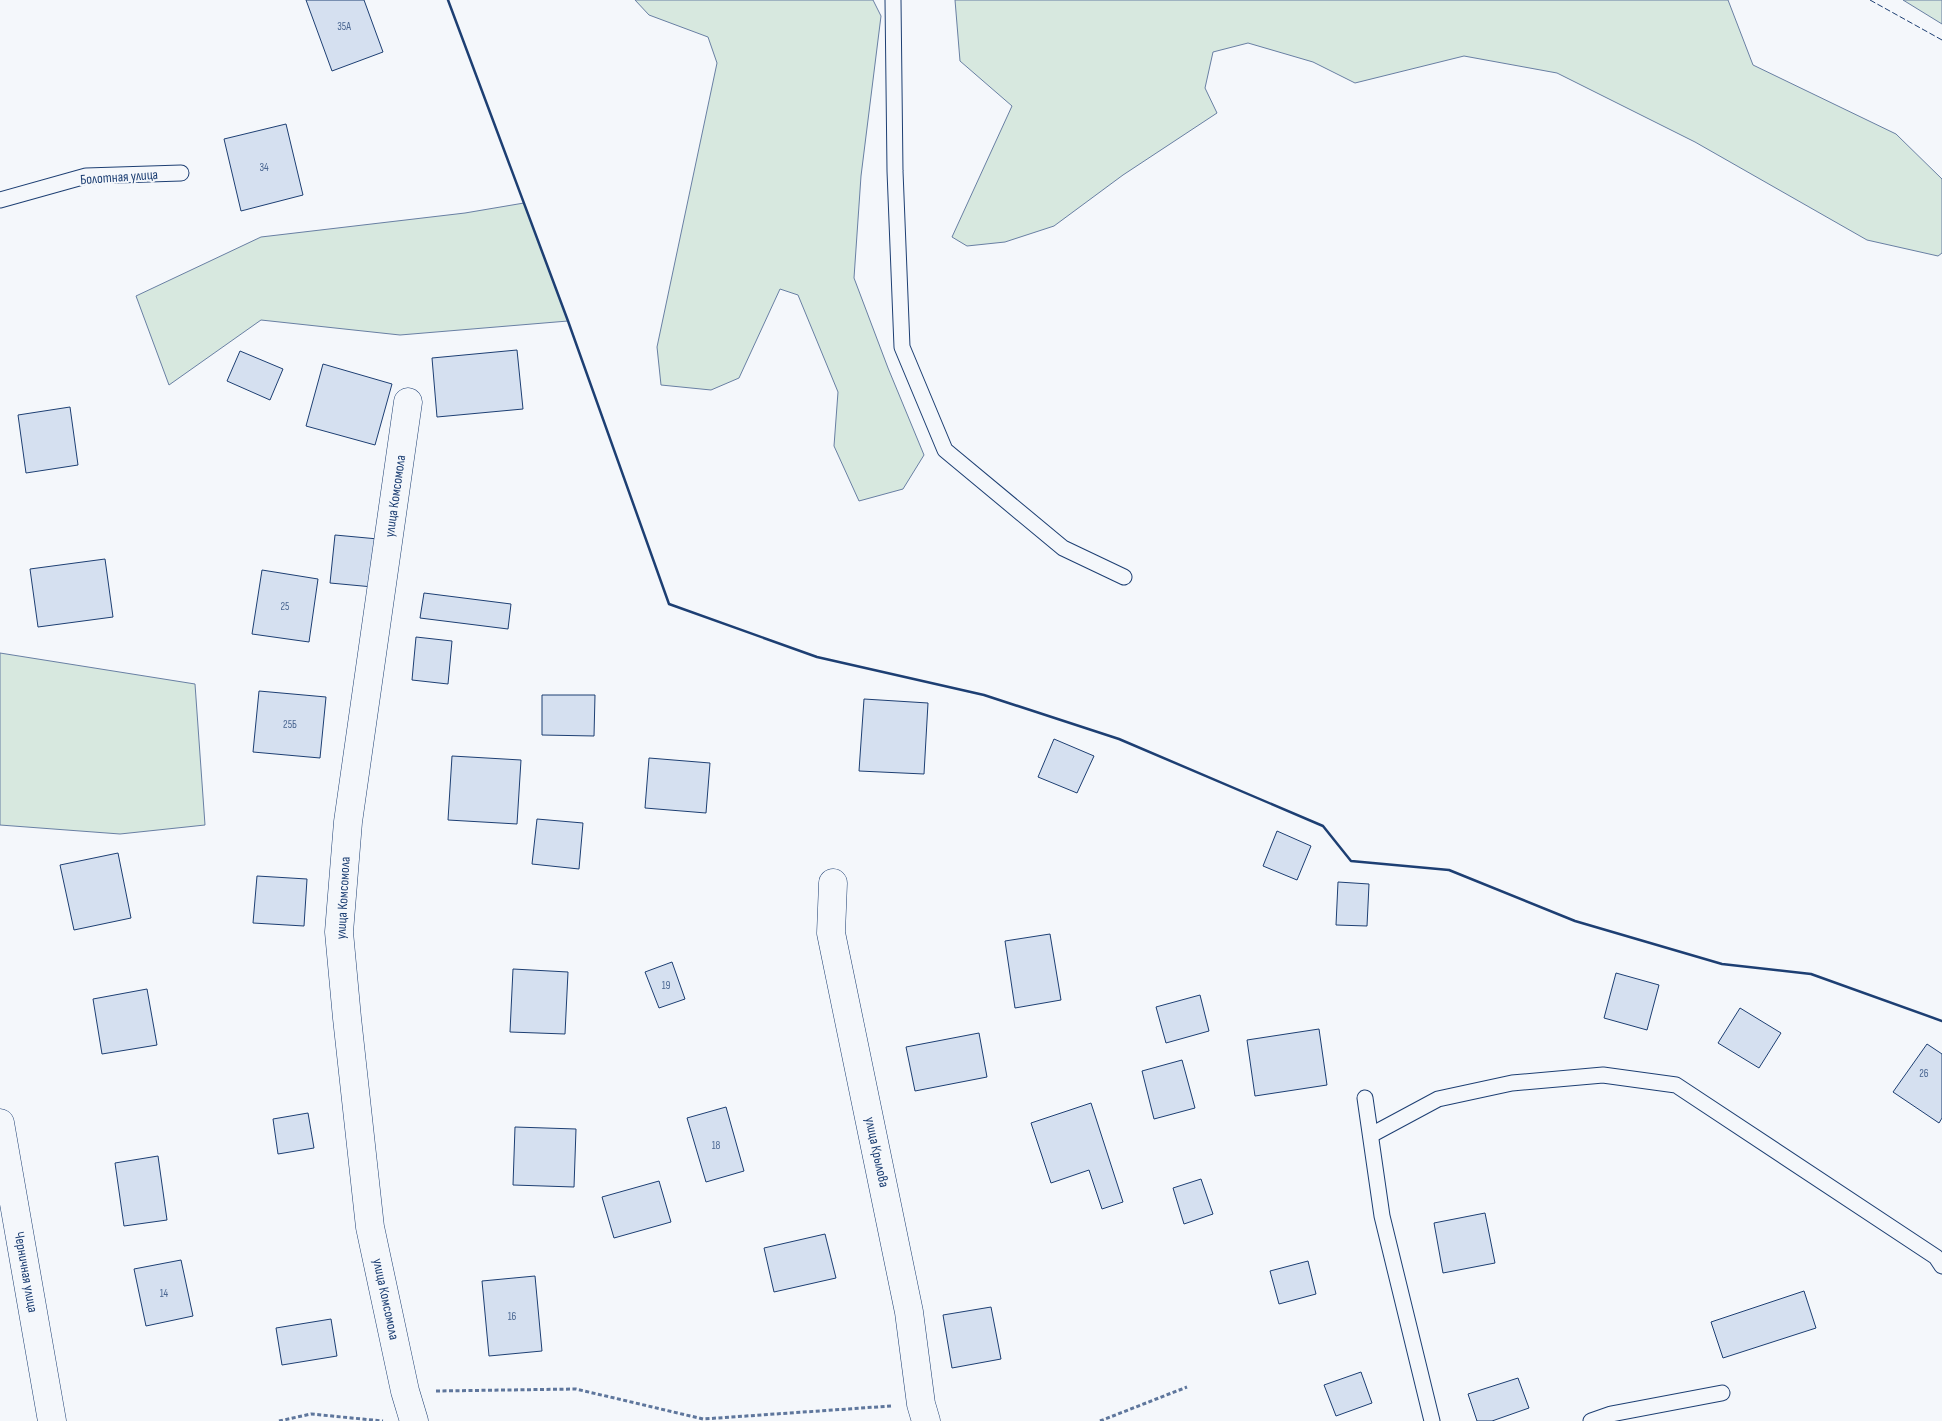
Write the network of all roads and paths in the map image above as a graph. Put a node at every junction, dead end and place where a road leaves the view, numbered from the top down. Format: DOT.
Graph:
graph roads {
  1 [pos="892,0"];
  2 [pos="181,173"];
  3 [pos="0,200"];
  4 [pos="408,402"];
  5 [pos="1124,577"];
  6 [pos="833,883"];
  7 [pos="1365,1098"];
  8 [pos="0,1123"];
  9 [pos="1371,1135"];
  10 [pos="1942,1266"];
  11 [pos="1187,1387"];
  12 [pos="405,1391"];
  13 [pos="1722,1393"];
  14 [pos="924,1412"];
  15 [pos="52,1421"];
  16 [pos="279,1421"];
  17 [pos="384,1421"];
  18 [pos="414,1421"];
  19 [pos="1100,1421"];
  20 [pos="1432,1421"];
  21 [pos="1591,1421"];
  1 -- 5 [label="lane"];
  2 -- 3 [label="lane, Болотная улица"];
  4 -- 12 [label="street, улица Комсомола"];
  6 -- 14 [label="street, улица Крылова"];
  7 -- 9 [label="lane"];
  8 -- 15 [label="street, Черничная улица"];
  9 -- 10 [label="lane"];
  9 -- 20 [label="lane"];
  11 -- 19 [label="path"];
  12 -- 14 [label="path"];
  12 -- 18 [label="street, улица Комсомола"];
  13 -- 21 [label="lane"];
  16 -- 17 [label="path"];
}
